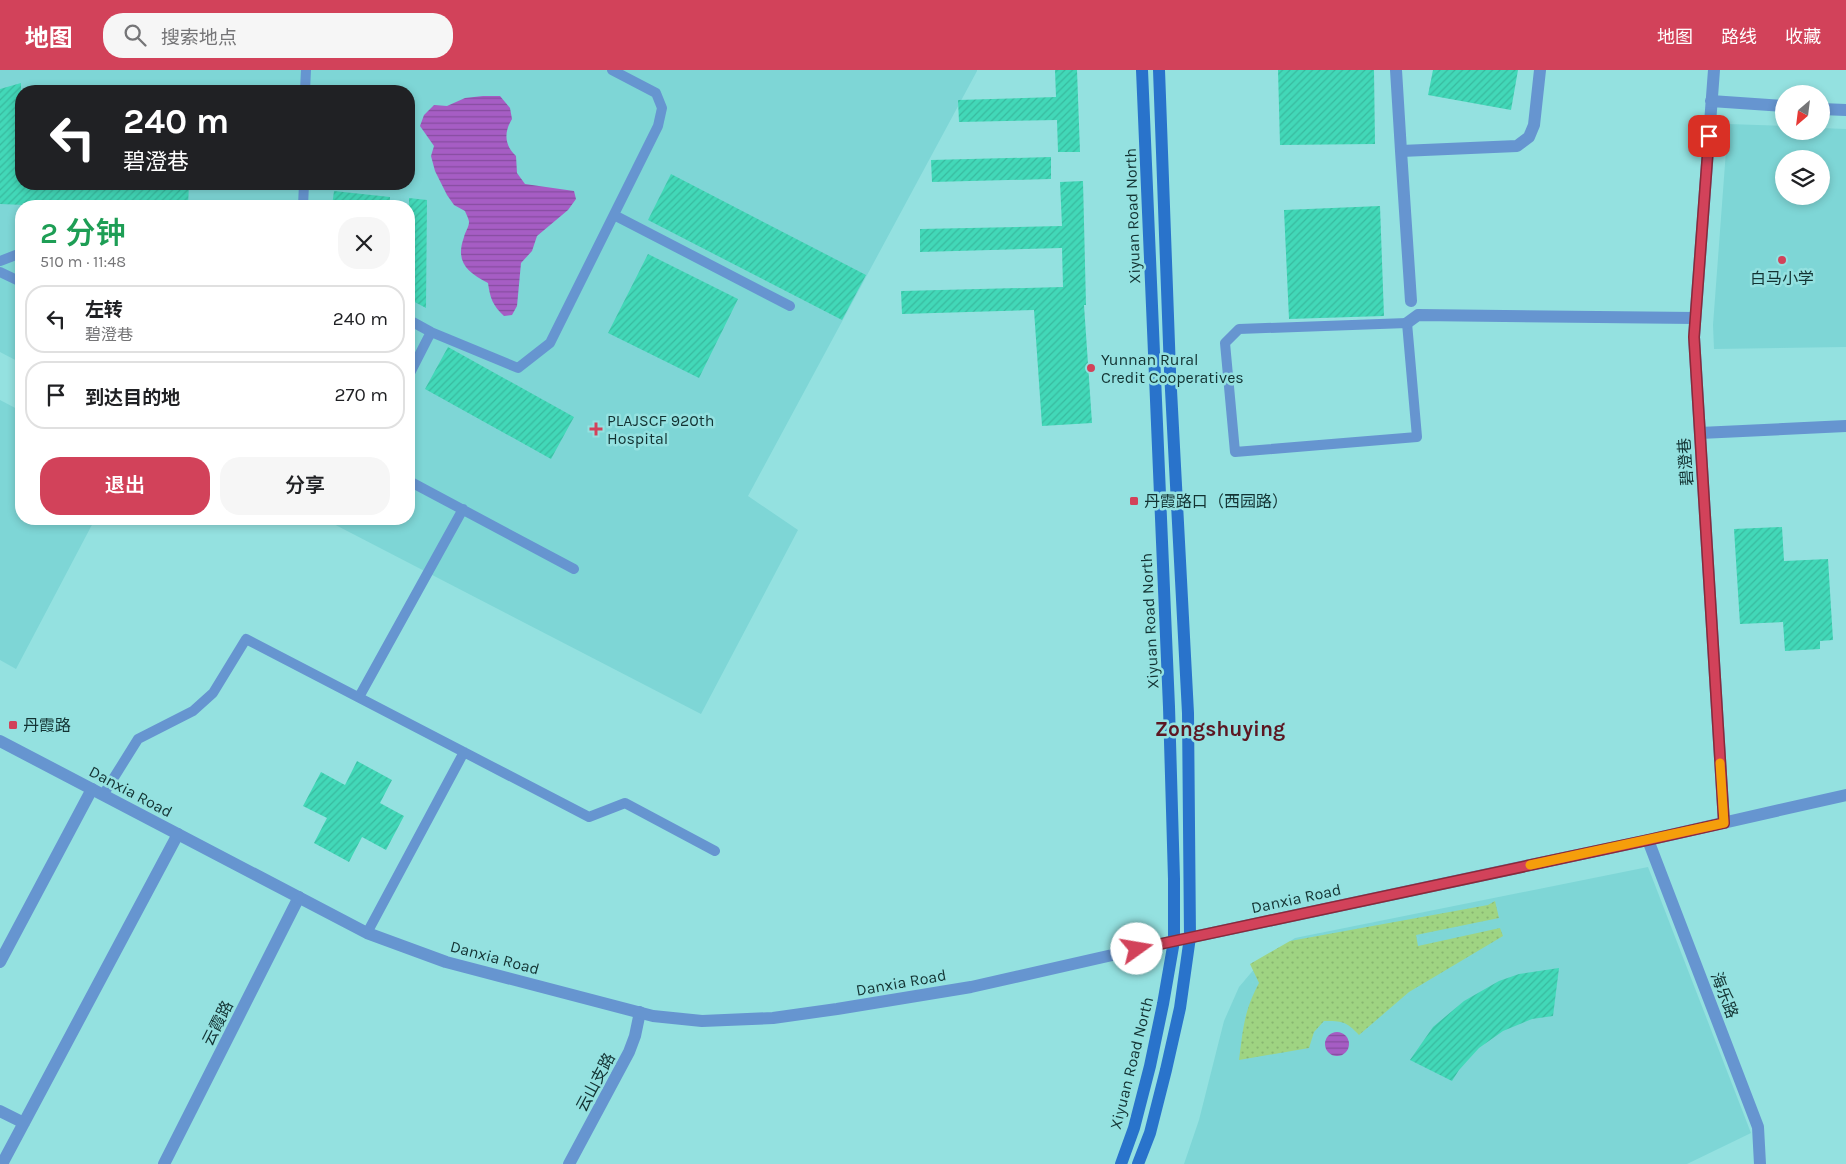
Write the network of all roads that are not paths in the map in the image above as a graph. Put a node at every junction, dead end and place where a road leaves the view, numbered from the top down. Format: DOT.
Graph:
graph roads {
  1 [pos="306,70"];
  2 [pos="612,70"];
  3 [pos="1142,70"];
  4 [pos="1159,70"];
  5 [pos="1396,70"];
  6 [pos="1540,70"];
  7 [pos="1714,70"];
  8 [pos="306,85"];
  9 [pos="1712,101"];
  10 [pos="1775,105"];
  11 [pos="1830,109"];
  12 [pos="1846,110"];
  13 [pos="1401,151"];
  14 [pos="614,215"];
  15 [pos="15,255"];
  16 [pos="0,261"];
  17 [pos="0,272"];
  18 [pos="15,279"];
  19 [pos="1411,301"];
  20 [pos="790,306"];
  21 [pos="1695,318"];
  22 [pos="415,323"];
  23 [pos="1407,323"];
  24 [pos="432,332"];
  25 [pos="415,364"];
  26 [pos="1846,426"];
  27 [pos="1700,433"];
  28 [pos="415,484"];
  29 [pos="463,509"];
  30 [pos="574,569"];
  31 [pos="359,697"];
  32 [pos="0,741"];
  33 [pos="464,752"];
  34 [pos="98,792"];
  35 [pos="1846,795"];
  36 [pos="1724,823"];
  37 [pos="178,834"];
  38 [pos="1648,840"];
  39 [pos="715,851"];
  40 [pos="299,897"];
  41 [pos="367,933"];
  42 [pos="1190,937"];
  43 [pos="1174,941"];
  44 [pos="0,962"];
  45 [pos="640,1012"];
  46 [pos="0,1110"];
  47 [pos="24,1124"];
  48 [pos="2,1164"];
  49 [pos="164,1164"];
  50 [pos="570,1164"];
  51 [pos="1121,1164"];
  52 [pos="1138,1164"];
  53 [pos="1760,1164"];
  1 -- 8 [label="lane"];
  2 -- 14 [label="lane"];
  3 -- 43 [label="main road, Xiyuan Road North"];
  4 -- 42 [label="main road, Xiyuan Road North"];
  5 -- 13 [label="street"];
  6 -- 13 [label="street"];
  7 -- 9 [label="street, 碧澄巷"];
  9 -- 10 [label="street"];
  9 -- 21 [label="street, 碧澄巷"];
  11 -- 12 [label="street"];
  13 -- 19 [label="street"];
  14 -- 20 [label="lane"];
  14 -- 24 [label="lane"];
  15 -- 16 [label="lane"];
  17 -- 18 [label="lane"];
  21 -- 23 [label="street"];
  21 -- 27 [label="street, 碧澄巷"];
  22 -- 24 [label="lane"];
  23 -- 23 [label="lane"];
  24 -- 25 [label="lane"];
  26 -- 27 [label="street"];
  27 -- 36 [label="street, 碧澄巷"];
  28 -- 29 [label="lane"];
  29 -- 30 [label="lane"];
  29 -- 31 [label="lane"];
  31 -- 33 [label="lane"];
  31 -- 34 [label="lane"];
  32 -- 34 [label="street, Danxia Road"];
  33 -- 39 [label="lane"];
  33 -- 41 [label="lane"];
  34 -- 37 [label="street, Danxia Road"];
  34 -- 44 [label="street"];
  35 -- 36 [label="street, Danxia Road"];
  36 -- 38 [label="street, Danxia Road"];
  37 -- 40 [label="street, Danxia Road"];
  37 -- 47 [label="street"];
  38 -- 42 [label="street, Danxia Road"];
  38 -- 53 [label="street, 海乐路"];
  40 -- 41 [label="street, Danxia Road"];
  40 -- 49 [label="street, 云霞路"];
  41 -- 45 [label="street, Danxia Road"];
  42 -- 43 [label="street, Danxia Road"];
  42 -- 52 [label="main road, Xiyuan Road North"];
  43 -- 45 [label="street, Danxia Road"];
  43 -- 51 [label="main road, Xiyuan Road North"];
  45 -- 50 [label="street, 云山支路"];
  46 -- 47 [label="street"];
  47 -- 48 [label="street"];
}
